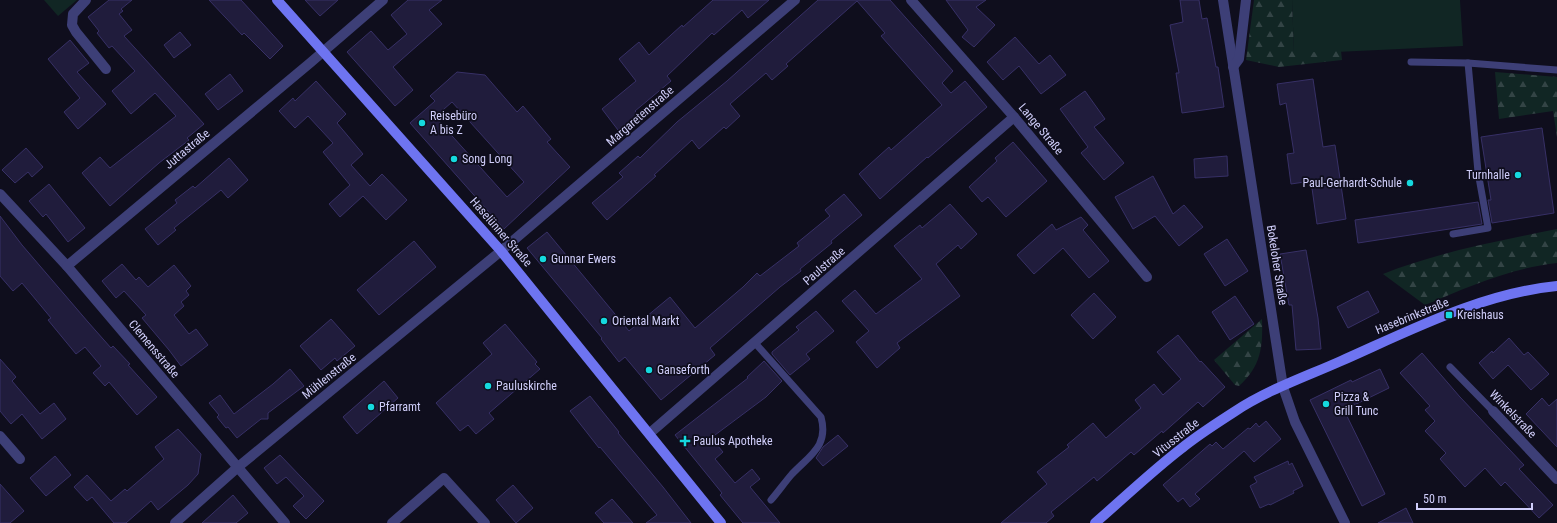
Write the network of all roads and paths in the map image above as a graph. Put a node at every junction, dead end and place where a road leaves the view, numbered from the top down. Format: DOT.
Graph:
graph roads {
  1 [pos="86,0"];
  2 [pos="277,0"];
  3 [pos="383,0"];
  4 [pos="795,0"];
  5 [pos="911,0"];
  6 [pos="1222,0"];
  7 [pos="1246,0"];
  8 [pos="323,52"];
  9 [pos="1411,62"];
  10 [pos="1468,63"];
  11 [pos="1232,67"];
  12 [pos="106,69"];
  13 [pos="1557,70"];
  14 [pos="1014,117"];
  15 [pos="1,197"];
  16 [pos="1452,234"];
  17 [pos="501,251"];
  18 [pos="66,266"];
  19 [pos="1147,277"];
  20 [pos="1557,286"];
  21 [pos="755,343"];
  22 [pos="1450,367"];
  23 [pos="1283,387"];
  24 [pos="1493,411"];
  25 [pos="650,434"];
  26 [pos="0,436"];
  27 [pos="20,459"];
  28 [pos="238,467"];
  29 [pos="1557,479"];
  30 [pos="693,490"];
  31 [pos="770,500"];
  32 [pos="175,523"];
  33 [pos="285,523"];
  34 [pos="392,523"];
  35 [pos="485,523"];
  36 [pos="713,523"];
  37 [pos="721,523"];
  38 [pos="1095,523"];
  39 [pos="1345,523"];
  1 -- 12 [label="street"];
  2 -- 8 [label="street, Haselünner Straße"];
  3 -- 8 [label="street, Juttastraße"];
  4 -- 17 [label="street, Margaretenstraße"];
  5 -- 14 [label="street, Lange Straße"];
  6 -- 11 [label="street, Bokeloher Straße"];
  7 -- 11 [label="street"];
  8 -- 17 [label="street, Haselünner Straße"];
  8 -- 18 [label="street, Juttastraße"];
  9 -- 10 [label="lane"];
  10 -- 13 [label="lane"];
  10 -- 16 [label="lane"];
  11 -- 23 [label="street, Bokeloher Straße"];
  14 -- 19 [label="street, Lange Straße"];
  14 -- 21 [label="street, Paulstraße"];
  15 -- 18 [label="street, Clemensstraße"];
  17 -- 25 [label="street, Haselünner Straße"];
  17 -- 28 [label="street, Mühlenstraße"];
  18 -- 28 [label="street, Clemensstraße"];
  20 -- 23 [label="street, Hasebrinkstraße"];
  21 -- 25 [label="street, Paulstraße"];
  21 -- 31 [label="lane"];
  22 -- 24 [label="lane, Winkelstraße"];
  23 -- 38 [label="street, Vitusstraße"];
  23 -- 39 [label="street, Bokeloher Straße"];
  24 -- 29 [label="street, Winkelstraße"];
  25 -- 30 [label="street, Haselünner Straße"];
  26 -- 27 [label="street"];
  28 -- 32 [label="street, Mühlenstraße"];
  28 -- 33 [label="street, Clemensstraße"];
  30 -- 36 [label="street, Haselünner Straße"];
  30 -- 37 [label="street, Haselünner Straße"];
  34 -- 35 [label="street"];
}
